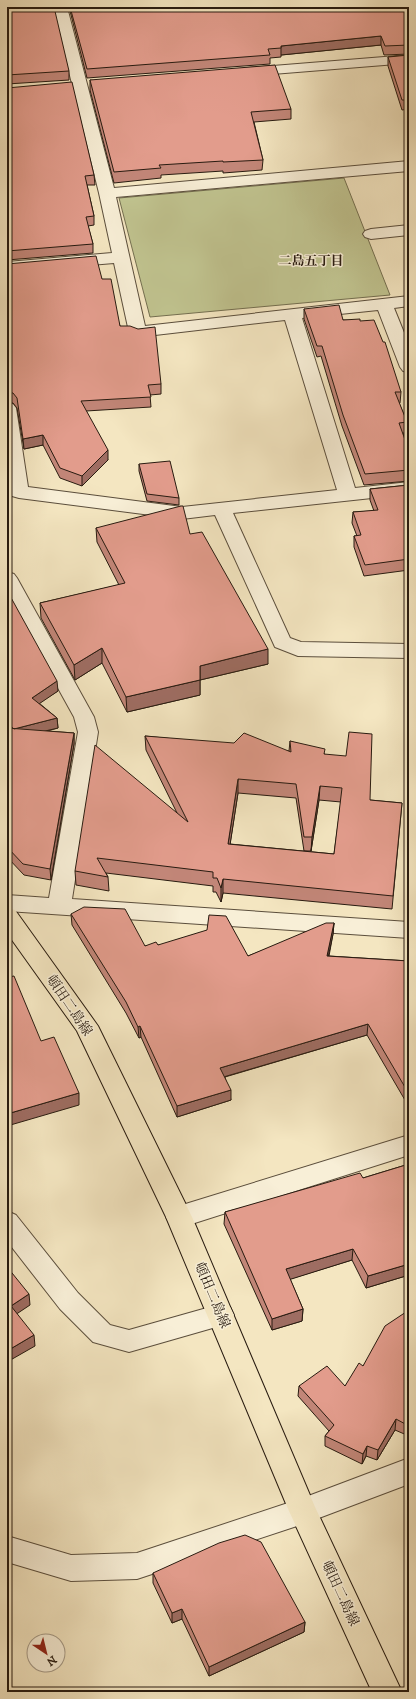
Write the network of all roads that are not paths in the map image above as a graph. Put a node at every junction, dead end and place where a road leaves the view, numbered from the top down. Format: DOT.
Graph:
graph roads {
  1 [pos="60,7"];
  2 [pos="409,59"];
  3 [pos="236,72"];
  4 [pos="95,84"];
  5 [pos="72,86"];
  6 [pos="409,166"];
  7 [pos="107,193"];
  8 [pos="409,230"];
  9 [pos="371,234"];
  10 [pos="122,257"];
  11 [pos="7,268"];
  12 [pos="409,301"];
  13 [pos="384,303"];
  14 [pos="292,314"];
  15 [pos="409,367"];
  16 [pos="7,408"];
  17 [pos="409,488"];
  18 [pos="348,494"];
  19 [pos="13,497"];
  20 [pos="221,508"];
  21 [pos="7,578"];
  22 [pos="409,651"];
  23 [pos="7,904"];
  24 [pos="59,907"];
  25 [pos="7,916"];
  26 [pos="409,930"];
  27 [pos="409,1145"];
  28 [pos="179,1217"];
  29 [pos="7,1222"];
  30 [pos="221,1315"];
  31 [pos="409,1471"];
  32 [pos="303,1511"];
  33 [pos="7,1549"];
  34 [pos="387,1692"];
  1 -- 5 [label="street"];
  2 -- 3 [label="street"];
  4 -- 5 [label="street"];
  5 -- 7 [label="street"];
  6 -- 7 [label="street"];
  7 -- 10 [label="street"];
  8 -- 9 [label="street"];
  10 -- 11 [label="street"];
  10 -- 14 [label="street"];
  12 -- 13 [label="street"];
  13 -- 14 [label="street"];
  13 -- 15 [label="street"];
  14 -- 18 [label="street"];
  16 -- 19 [label="street"];
  17 -- 18 [label="street"];
  18 -- 20 [label="street"];
  19 -- 20 [label="street"];
  20 -- 22 [label="street"];
  21 -- 24 [label="street"];
  23 -- 24 [label="street"];
  24 -- 26 [label="street"];
  25 -- 28 [label="main road, 頓田二島線"];
  27 -- 28 [label="street"];
  28 -- 30 [label="main road, 頓田二島線"];
  29 -- 30 [label="street"];
  30 -- 32 [label="main road, 頓田二島線"];
  31 -- 32 [label="street"];
  32 -- 33 [label="street"];
  32 -- 34 [label="main road, 頓田二島線"];
}
